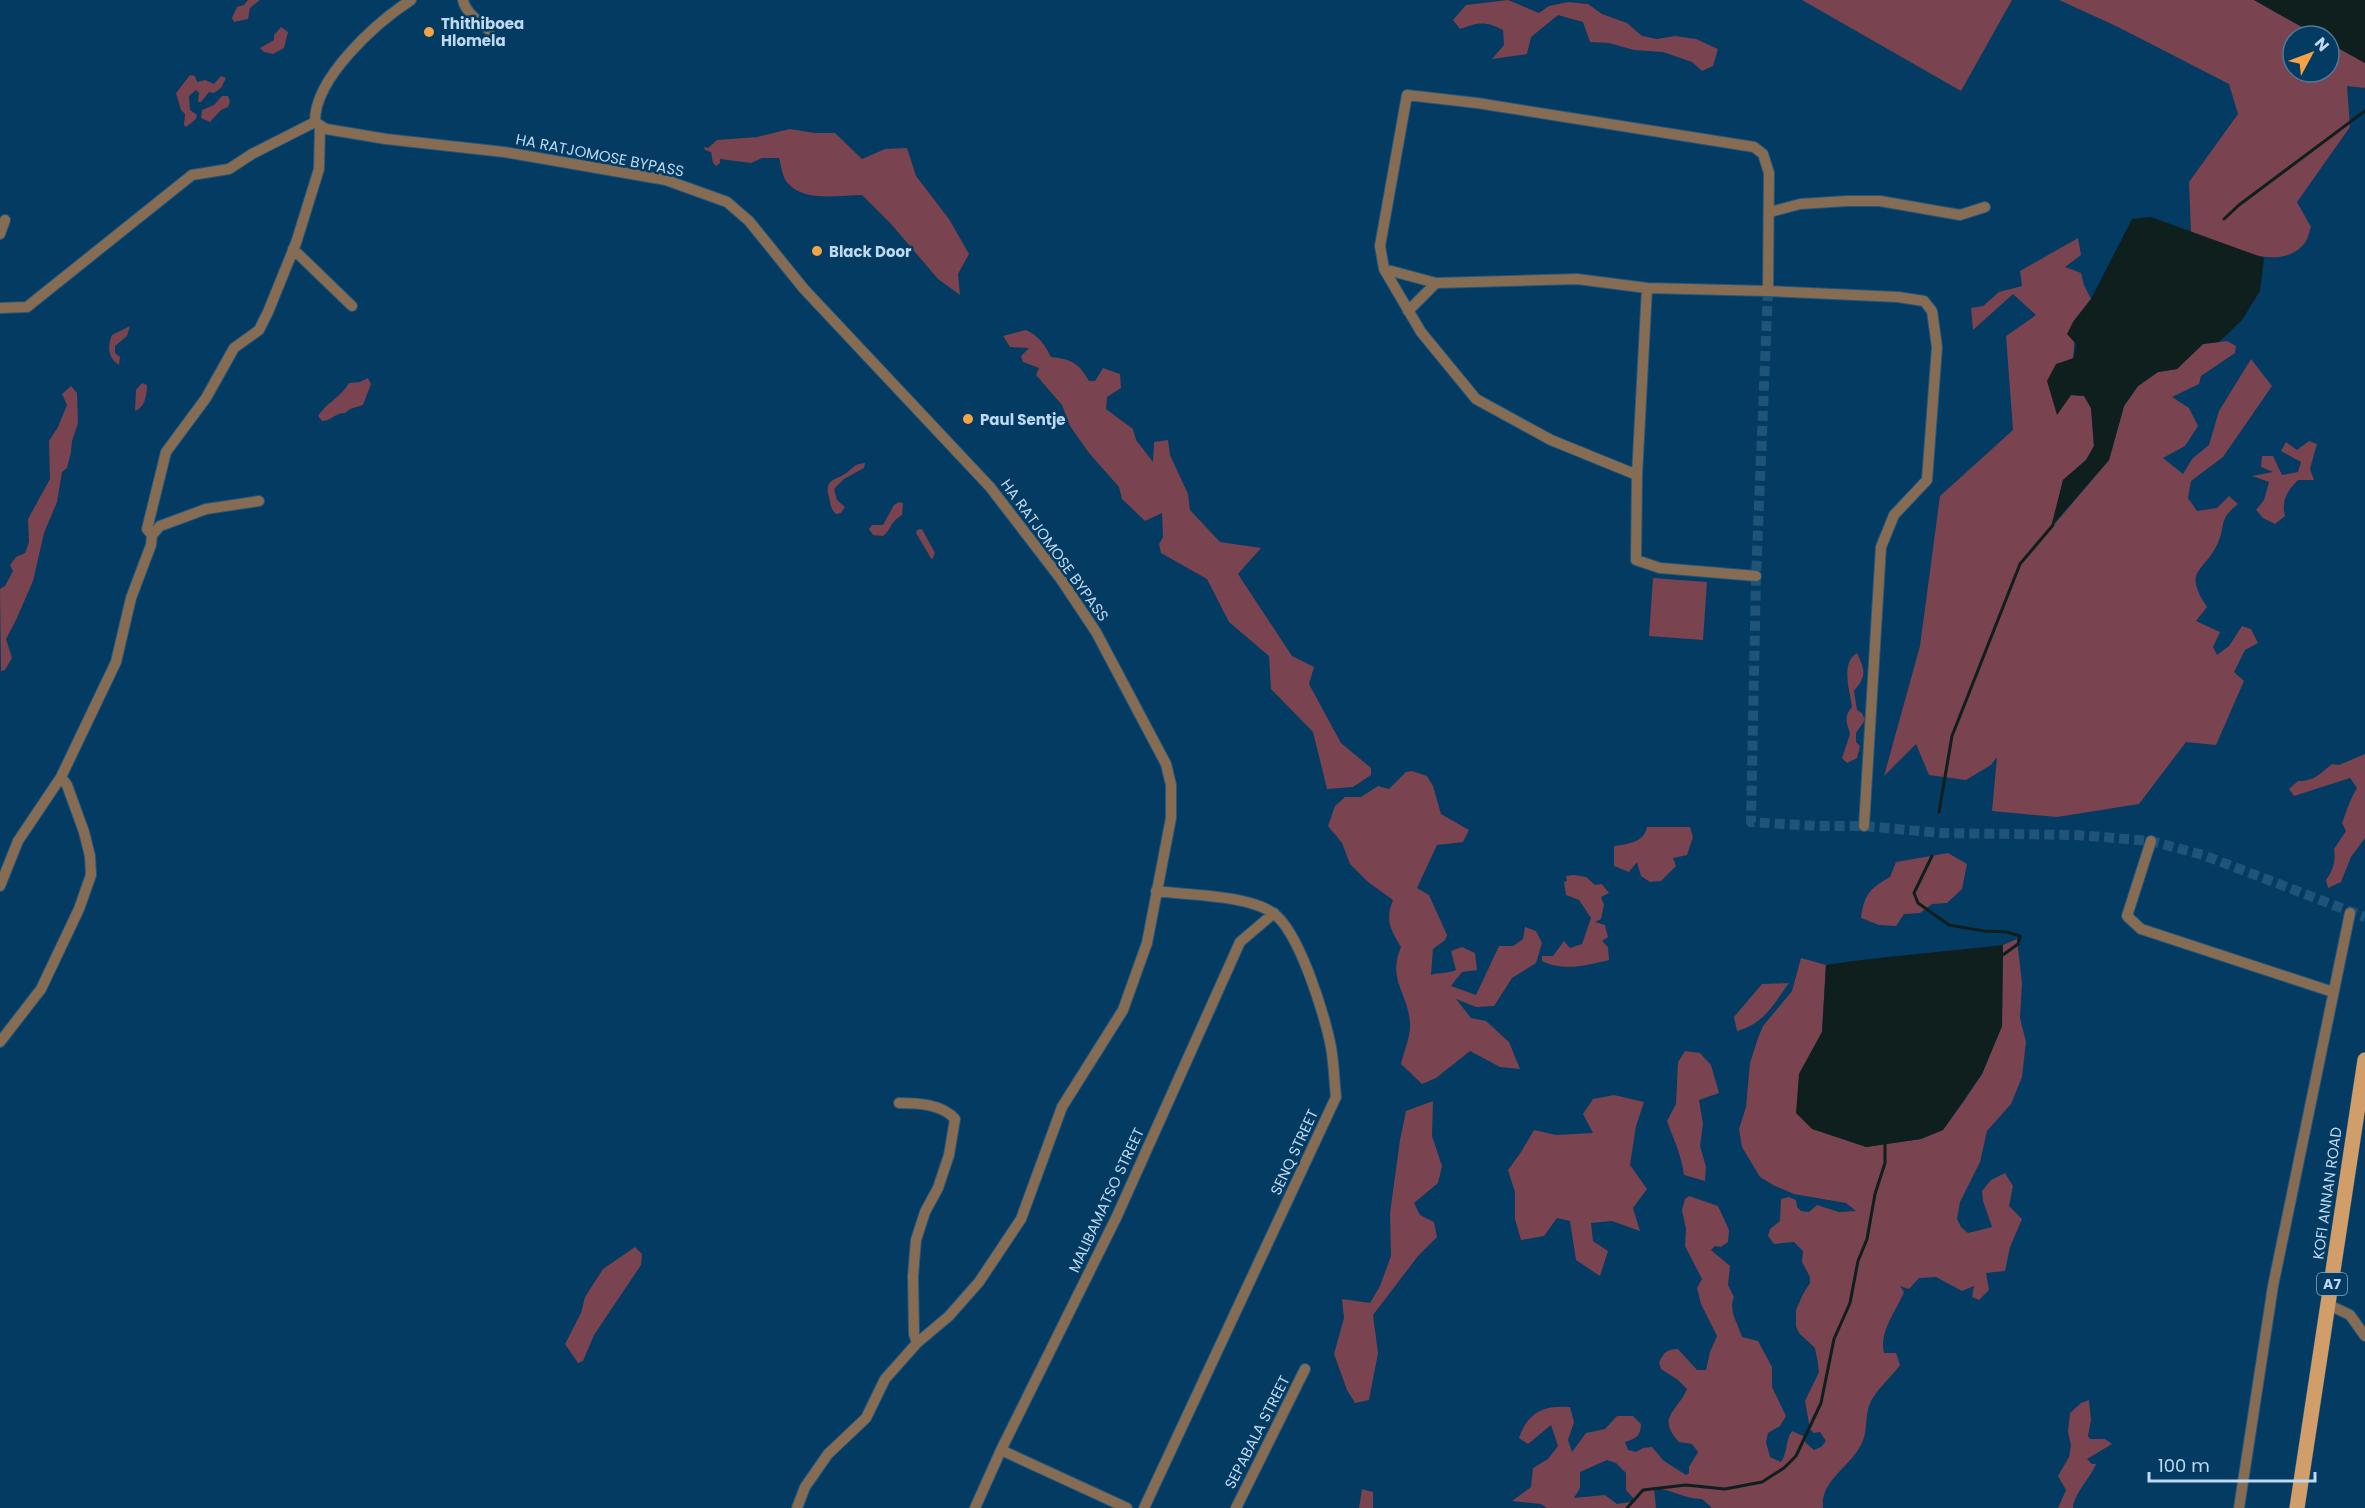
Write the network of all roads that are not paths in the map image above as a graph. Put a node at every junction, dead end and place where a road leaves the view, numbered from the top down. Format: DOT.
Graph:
graph roads {
  1 [pos="411,0"];
  2 [pos="463,0"];
  3 [pos="489,30"];
  4 [pos="317,124"];
  5 [pos="1985,207"];
  6 [pos="1770,212"];
  7 [pos="5,220"];
  8 [pos="0,234"];
  9 [pos="293,249"];
  10 [pos="1384,268"];
  11 [pos="1436,283"];
  12 [pos="1647,288"];
  13 [pos="1768,291"];
  14 [pos="352,306"];
  15 [pos="0,308"];
  16 [pos="1408,311"];
  17 [pos="1637,476"];
  18 [pos="259,501"];
  19 [pos="152,535"];
  20 [pos="1756,576"];
  21 [pos="61,777"];
  22 [pos="1864,826"];
  23 [pos="2151,841"];
  24 [pos="0,886"];
  25 [pos="1156,891"];
  26 [pos="1274,913"];
  27 [pos="2350,913"];
  28 [pos="2333,992"];
  29 [pos="0,1042"];
  30 [pos="2365,1060"];
  31 [pos="899,1102"];
  32 [pos="2329,1305"];
  33 [pos="2365,1336"];
  34 [pos="917,1343"];
  35 [pos="1305,1369"];
  36 [pos="1001,1450"];
  37 [pos="797,1508"];
  38 [pos="975,1508"];
  39 [pos="1127,1508"];
  40 [pos="1144,1508"];
  41 [pos="1236,1508"];
  42 [pos="2239,1508"];
  43 [pos="2297,1508"];
  1 -- 4 [label="street"];
  2 -- 3 [label="street"];
  4 -- 9 [label="street"];
  4 -- 15 [label="street"];
  4 -- 25 [label="street, HA RATJOMOSE BYPASS"];
  5 -- 6 [label="street"];
  6 -- 10 [label="street"];
  6 -- 13 [label="street"];
  7 -- 8 [label="street"];
  9 -- 14 [label="street"];
  9 -- 19 [label="street"];
  10 -- 11 [label="street"];
  10 -- 16 [label="street"];
  11 -- 12 [label="street"];
  11 -- 16 [label="street"];
  12 -- 13 [label="street"];
  12 -- 17 [label="street"];
  13 -- 22 [label="street"];
  16 -- 17 [label="street"];
  17 -- 20 [label="street"];
  18 -- 19 [label="street"];
  19 -- 21 [label="street"];
  21 -- 24 [label="street"];
  21 -- 29 [label="street"];
  23 -- 28 [label="street"];
  25 -- 26 [label="street"];
  25 -- 34 [label="street, HA RATJOMOSE BYPASS"];
  26 -- 36 [label="street, MALIBAMATSO STREET"];
  26 -- 40 [label="street, SENQ STREET"];
  27 -- 28 [label="street"];
  28 -- 42 [label="street"];
  30 -- 32 [label="main road, KOFI ANNAN ROAD / A7"];
  31 -- 34 [label="street"];
  32 -- 33 [label="street"];
  32 -- 43 [label="main road, KOFI ANNAN ROAD / A7"];
  34 -- 37 [label="street, HA RATJOMOSE BYPASS"];
  35 -- 41 [label="street, SEPABALA STREET"];
  36 -- 38 [label="street, MALIBAMATSO STREET"];
  36 -- 39 [label="street"];
}
